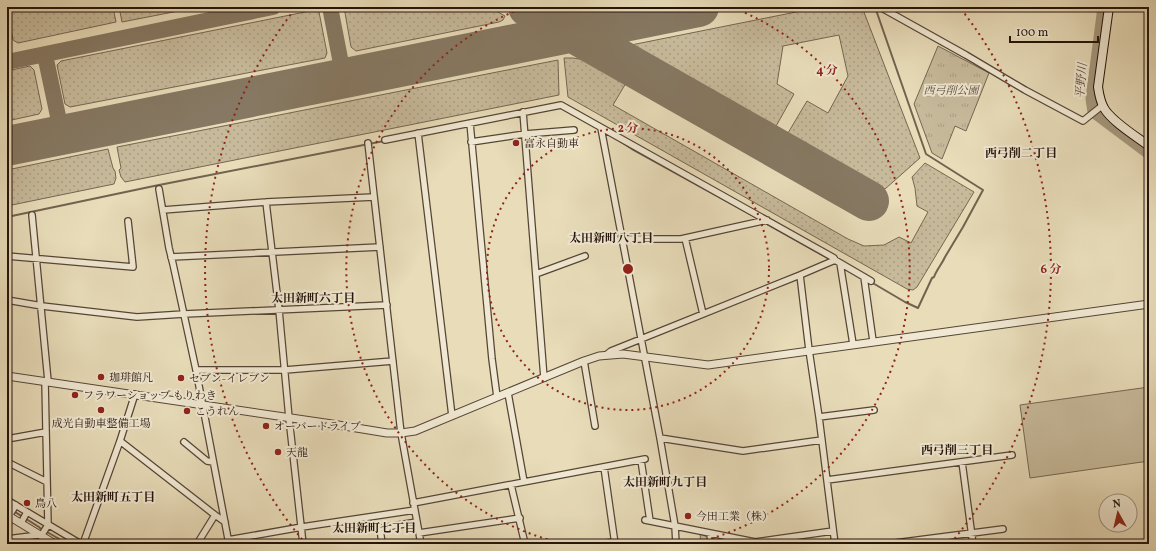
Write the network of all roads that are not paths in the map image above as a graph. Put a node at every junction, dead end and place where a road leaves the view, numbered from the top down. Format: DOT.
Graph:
graph roads {
  1 [pos="880,7"];
  2 [pos="1109,7"];
  3 [pos="1100,108"];
  4 [pos="523,112"];
  5 [pos="470,123"];
  6 [pos="602,128"];
  7 [pos="574,130"];
  8 [pos="418,133"];
  9 [pos="524,134"];
  10 [pos="385,140"];
  11 [pos="471,142"];
  12 [pos="368,143"];
  13 [pos="1149,146"];
  14 [pos="159,189"];
  15 [pos="374,198"];
  16 [pos="266,202"];
  17 [pos="163,210"];
  18 [pos="32,214"];
  19 [pos="767,220"];
  20 [pos="128,221"];
  21 [pos="685,238"];
  22 [pos="622,239"];
  23 [pos="380,247"];
  24 [pos="273,252"];
  25 [pos="7,256"];
  26 [pos="584,256"];
  27 [pos="171,257"];
  28 [pos="37,258"];
  29 [pos="837,262"];
  30 [pos="536,274"];
  31 [pos="800,275"];
  32 [pos="864,277"];
  33 [pos="871,281"];
  34 [pos="7,300"];
  35 [pos="1149,304"];
  36 [pos="387,305"];
  37 [pos="42,306"];
  38 [pos="279,310"];
  39 [pos="184,314"];
  40 [pos="703,314"];
  41 [pos="641,339"];
  42 [pos="873,342"];
  43 [pos="853,344"];
  44 [pos="809,350"];
  45 [pos="606,355"];
  46 [pos="644,357"];
  47 [pos="393,361"];
  48 [pos="584,361"];
  49 [pos="196,370"];
  50 [pos="285,370"];
  51 [pos="7,376"];
  52 [pos="544,378"];
  53 [pos="47,381"];
  54 [pos="508,393"];
  55 [pos="135,394"];
  56 [pos="497,397"];
  57 [pos="202,405"];
  58 [pos="874,410"];
  59 [pos="452,416"];
  60 [pos="819,417"];
  61 [pos="289,418"];
  62 [pos="595,426"];
  63 [pos="46,432"];
  64 [pos="401,433"];
  65 [pos="660,438"];
  66 [pos="7,439"];
  67 [pos="822,440"];
  68 [pos="120,441"];
  69 [pos="184,442"];
  70 [pos="1012,455"];
  71 [pos="7,462"];
  72 [pos="213,462"];
  73 [pos="962,462"];
  74 [pos="604,467"];
  75 [pos="827,480"];
  76 [pos="47,482"];
  77 [pos="524,482"];
  78 [pos="511,485"];
  79 [pos="8,503"];
  80 [pos="413,503"];
  81 [pos="16,505"];
  82 [pos="415,510"];
  83 [pos="27,512"];
  84 [pos="9,514"];
  85 [pos="215,515"];
  86 [pos="520,518"];
  87 [pos="22,521"];
  88 [pos="224,522"];
  89 [pos="417,522"];
  90 [pos="48,525"];
  91 [pos="675,526"];
  92 [pos="302,527"];
  93 [pos="1002,529"];
  94 [pos="833,531"];
  95 [pos="419,533"];
  96 [pos="710,533"];
  97 [pos="41,534"];
  98 [pos="972,534"];
  99 [pos="7,538"];
  100 [pos="733,541"];
  101 [pos="228,542"];
  102 [pos="615,543"];
  103 [pos="55,544"];
  104 [pos="82,544"];
  105 [pos="198,544"];
  106 [pos="303,544"];
  107 [pos="382,544"];
  108 [pos="421,544"];
  109 [pos="525,544"];
  110 [pos="598,544"];
  111 [pos="676,544"];
  112 [pos="711,544"];
  113 [pos="835,544"];
  114 [pos="887,544"];
  115 [pos="974,544"];
  1 -- 3 [label="street"];
  2 -- 3 [label="main road"];
  3 -- 13 [label="main road"];
  4 -- 5 [label="street"];
  4 -- 6 [label="street"];
  4 -- 9 [label="street"];
  5 -- 8 [label="street"];
  5 -- 11 [label="street"];
  6 -- 19 [label="street"];
  6 -- 22 [label="street"];
  7 -- 9 [label="street"];
  8 -- 10 [label="street"];
  8 -- 59 [label="street"];
  9 -- 11 [label="street"];
  9 -- 30 [label="street"];
  11 -- 56 [label="street"];
  12 -- 15 [label="street"];
  14 -- 17 [label="street"];
  15 -- 16 [label="street"];
  15 -- 23 [label="street"];
  16 -- 17 [label="street"];
  16 -- 24 [label="street"];
  17 -- 27 [label="street"];
  18 -- 28 [label="street"];
  19 -- 21 [label="street"];
  19 -- 29 [label="street"];
  20 -- 28 [label="street"];
  21 -- 22 [label="street"];
  21 -- 40 [label="street"];
  22 -- 41 [label="street"];
  23 -- 24 [label="street"];
  23 -- 36 [label="street"];
  24 -- 27 [label="street"];
  24 -- 38 [label="street"];
  25 -- 28 [label="street"];
  26 -- 30 [label="street"];
  27 -- 39 [label="street"];
  28 -- 37 [label="street"];
  29 -- 31 [label="street"];
  29 -- 32 [label="street"];
  29 -- 43 [label="street"];
  30 -- 52 [label="street"];
  31 -- 40 [label="street"];
  31 -- 44 [label="street"];
  32 -- 33 [label="street"];
  32 -- 42 [label="street"];
  34 -- 37 [label="street"];
  35 -- 42 [label="street"];
  36 -- 38 [label="street"];
  36 -- 47 [label="street"];
  37 -- 39 [label="street"];
  37 -- 53 [label="street"];
  38 -- 39 [label="street"];
  38 -- 50 [label="street"];
  39 -- 49 [label="street"];
  40 -- 41 [label="street"];
  41 -- 45 [label="street"];
  41 -- 46 [label="street"];
  42 -- 43 [label="street"];
  43 -- 44 [label="street"];
  44 -- 46 [label="street"];
  44 -- 60 [label="street"];
  45 -- 46 [label="street"];
  45 -- 48 [label="street"];
  46 -- 65 [label="street"];
  47 -- 50 [label="street"];
  47 -- 64 [label="street"];
  48 -- 52 [label="street"];
  48 -- 62 [label="street"];
  49 -- 50 [label="street"];
  49 -- 57 [label="street"];
  50 -- 61 [label="street"];
  51 -- 53 [label="street"];
  52 -- 54 [label="street"];
  53 -- 55 [label="street"];
  53 -- 63 [label="street"];
  54 -- 56 [label="street"];
  54 -- 77 [label="street"];
  55 -- 57 [label="street"];
  55 -- 68 [label="street"];
  56 -- 59 [label="street"];
  57 -- 61 [label="street"];
  57 -- 72 [label="street"];
  58 -- 60 [label="street"];
  59 -- 64 [label="street"];
  60 -- 67 [label="street"];
  61 -- 64 [label="street"];
  61 -- 92 [label="street"];
  63 -- 66 [label="street"];
  63 -- 76 [label="street"];
  64 -- 80 [label="street"];
  65 -- 67 [label="street"];
  65 -- 91 [label="street"];
  67 -- 75 [label="street"];
  68 -- 85 [label="street"];
  68 -- 104 [label="street"];
  69 -- 72 [label="street"];
  70 -- 73 [label="street"];
  71 -- 76 [label="street"];
  72 -- 88 [label="street"];
  73 -- 75 [label="street"];
  73 -- 98 [label="street"];
  74 -- 77 [label="street"];
  74 -- 91 [label="street"];
  74 -- 102 [label="street"];
  75 -- 94 [label="street"];
  76 -- 90 [label="street"];
  77 -- 78 [label="street"];
  78 -- 80 [label="street"];
  78 -- 86 [label="street"];
  79 -- 81 [label="street"];
  80 -- 82 [label="street"];
  81 -- 83 [label="street"];
  81 -- 84 [label="street"];
  82 -- 89 [label="street"];
  82 -- 92 [label="street"];
  83 -- 87 [label="street"];
  83 -- 90 [label="street"];
  84 -- 87 [label="street"];
  85 -- 88 [label="street"];
  85 -- 105 [label="street"];
  86 -- 95 [label="street"];
  86 -- 109 [label="street"];
  87 -- 97 [label="street"];
  88 -- 101 [label="street"];
  89 -- 95 [label="street"];
  89 -- 107 [label="street"];
  90 -- 97 [label="street"];
  90 -- 104 [label="street"];
  91 -- 96 [label="street"];
  91 -- 111 [label="street"];
  92 -- 101 [label="street"];
  92 -- 106 [label="street"];
  93 -- 98 [label="street"];
  94 -- 100 [label="street"];
  94 -- 113 [label="street"];
  95 -- 108 [label="street"];
  96 -- 100 [label="street"];
  96 -- 112 [label="street"];
  97 -- 99 [label="street"];
  97 -- 103 [label="street"];
  98 -- 114 [label="street"];
  98 -- 115 [label="street"];
  102 -- 110 [label="street"];
}
